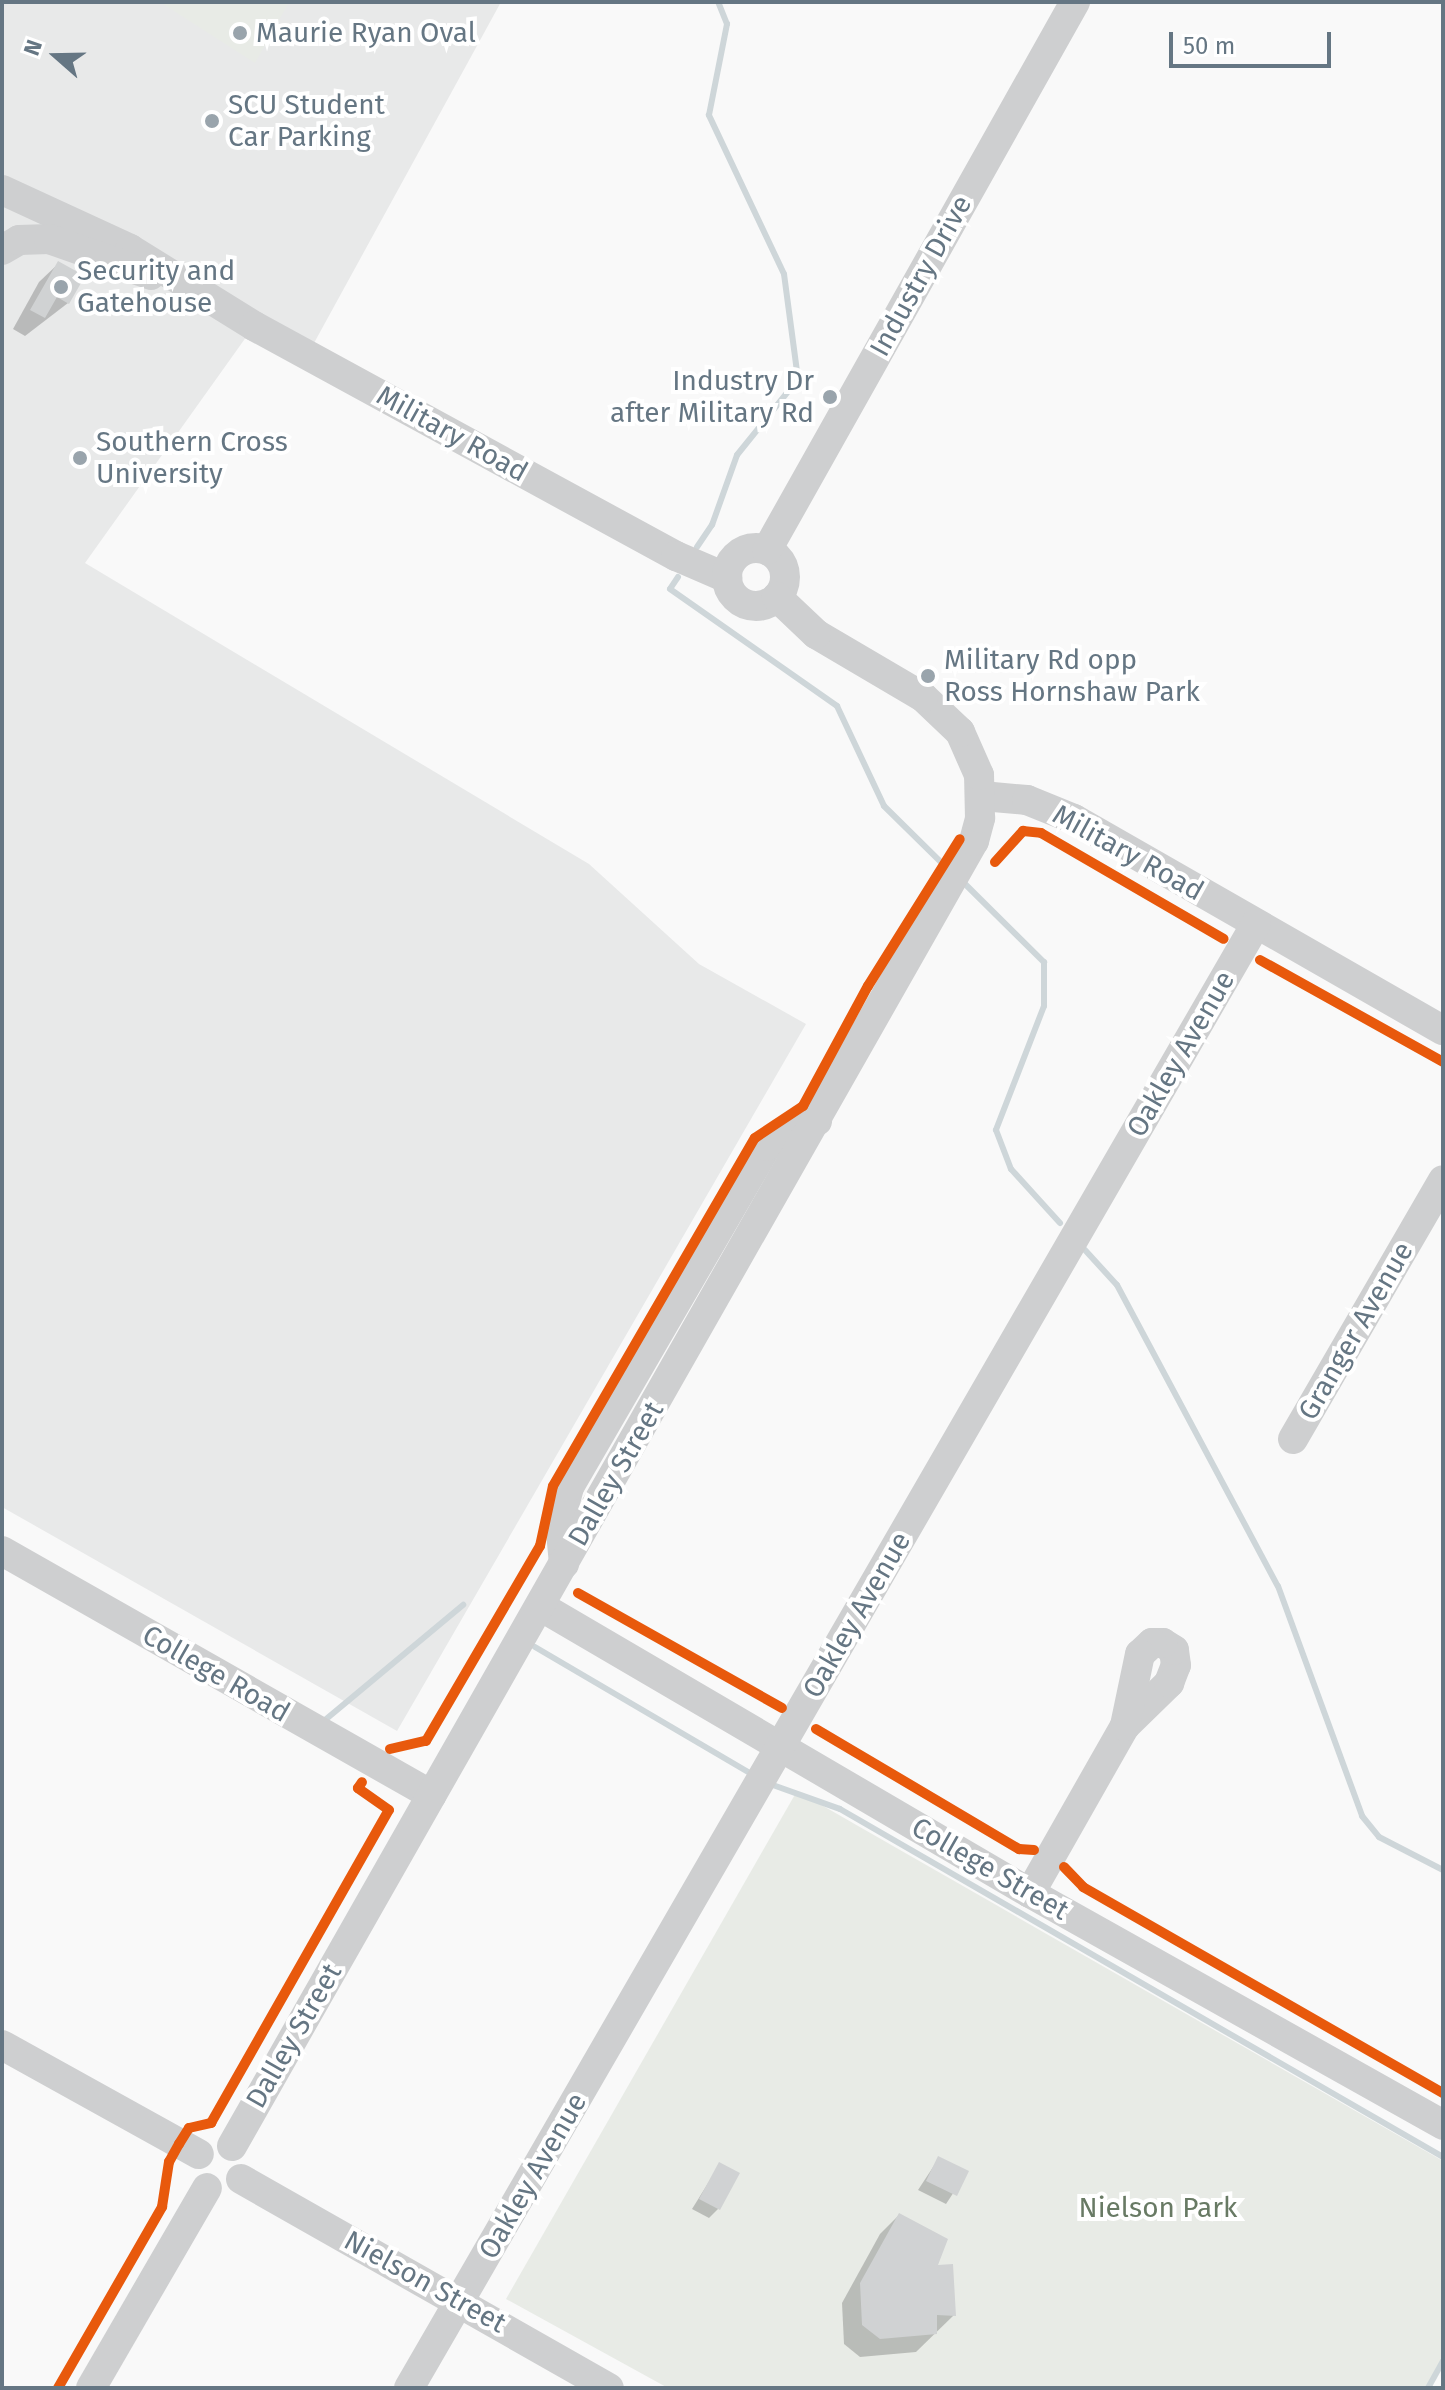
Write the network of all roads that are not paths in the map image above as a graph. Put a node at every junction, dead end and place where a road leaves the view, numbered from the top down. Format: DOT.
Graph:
graph roads {
  1 [pos="1075,2"];
  2 [pos="2,190"];
  3 [pos="4,249"];
  4 [pos="180,284"];
  5 [pos="767,550"];
  6 [pos="727,578"];
  7 [pos="777,597"];
  8 [pos="982,796"];
  9 [pos="1256,924"];
  10 [pos="1443,1030"];
  11 [pos="1443,1180"];
  12 [pos="1293,1439"];
  13 [pos="2,1551"];
  14 [pos="528,1628"];
  15 [pos="1125,1726"];
  16 [pos="768,1770"];
  17 [pos="432,1795"];
  18 [pos="1030,1893"];
  19 [pos="2,2045"];
  20 [pos="1443,2125"];
  21 [pos="232,2146"];
  22 [pos="199,2154"];
  23 [pos="241,2179"];
  24 [pos="207,2188"];
  25 [pos="460,2301"];
  26 [pos="413,2381"];
  27 [pos="91,2388"];
  28 [pos="609,2388"];
  1 -- 5 [label="street, Industry Drive"];
  2 -- 3 [label="street"];
  2 -- 4 [label="street"];
  3 -- 4 [label="street"];
  4 -- 6 [label="street, Military Road"];
  5 -- 6 [label="street"];
  5 -- 7 [label="street"];
  6 -- 7 [label="street"];
  7 -- 8 [label="street"];
  8 -- 9 [label="street, Military Road"];
  8 -- 14 [label="street, Dalley Street"];
  9 -- 10 [label="street, Military Road"];
  9 -- 16 [label="street, Oakley Avenue"];
  11 -- 12 [label="street, Granger Avenue"];
  13 -- 17 [label="street, College Road"];
  14 -- 16 [label="street, College Street"];
  14 -- 17 [label="street, Dalley Street"];
  15 -- 18 [label="street"];
  16 -- 18 [label="street, College Street"];
  16 -- 25 [label="street, Oakley Avenue"];
  17 -- 21 [label="street, Dalley Street"];
  18 -- 20 [label="street, College Street"];
  19 -- 22 [label="street"];
  21 -- 22 [label="street"];
  21 -- 23 [label="street"];
  22 -- 24 [label="street"];
  23 -- 24 [label="street"];
  23 -- 25 [label="street, Nielson Street"];
  24 -- 27 [label="street"];
  25 -- 26 [label="street, Oakley Avenue"];
  25 -- 28 [label="street, Nielson Street"];
}
